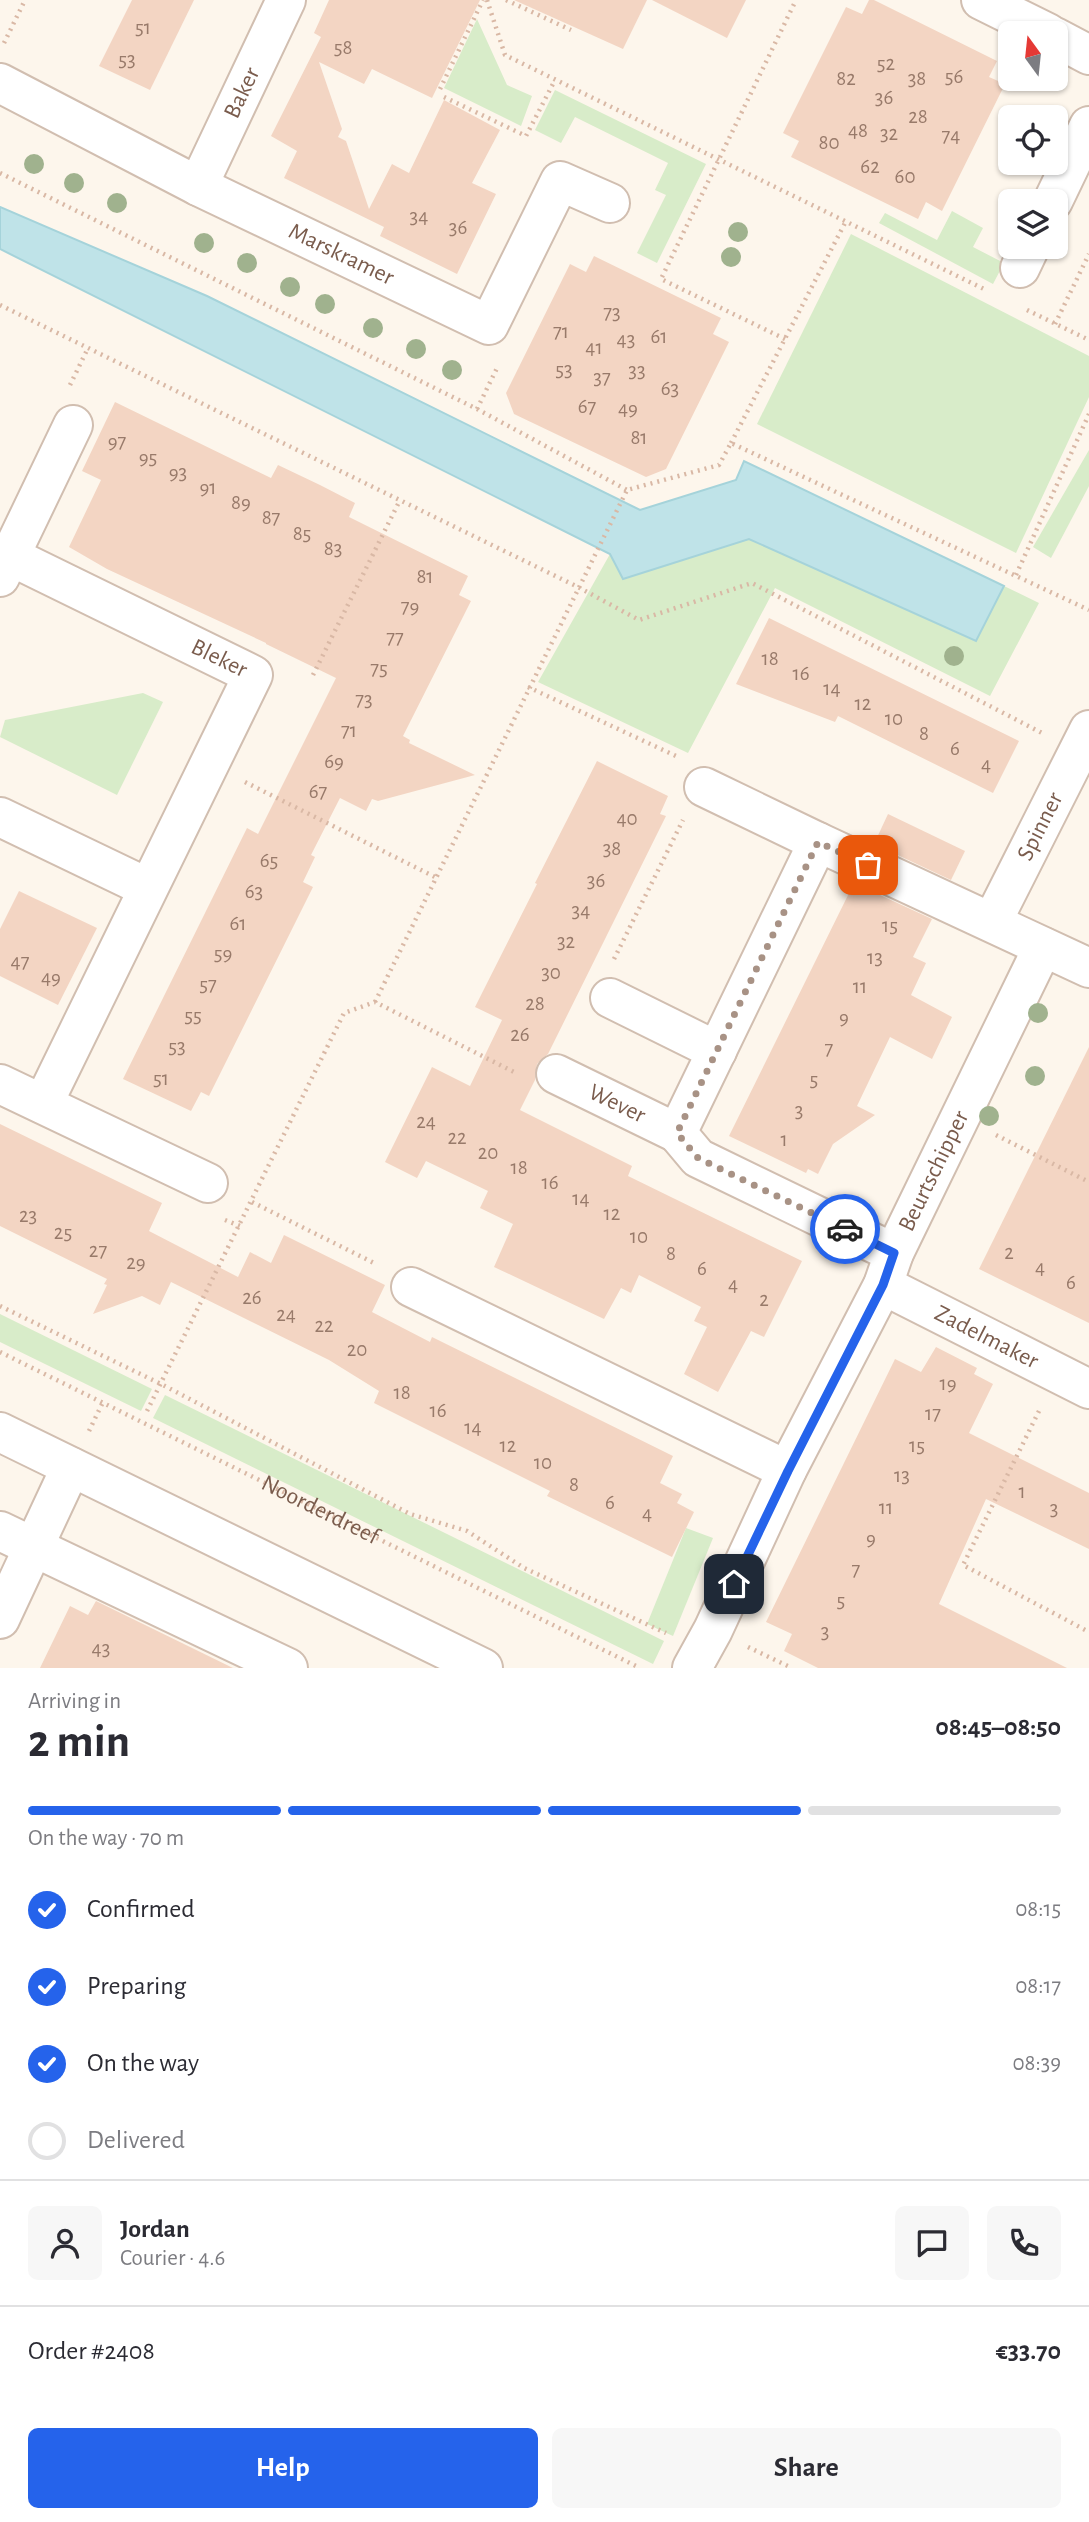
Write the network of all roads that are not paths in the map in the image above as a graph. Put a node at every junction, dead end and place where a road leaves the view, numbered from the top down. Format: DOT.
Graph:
graph roads {
  1 [pos="286,0"];
  2 [pos="981,0"];
  3 [pos="1024,21"];
  4 [pos="1068,44"];
  5 [pos="1089,55"];
  6 [pos="0,83"];
  7 [pos="1089,126"];
  8 [pos="198,186"];
  9 [pos="1059,189"];
  10 [pos="610,202"];
  11 [pos="73,425"];
  12 [pos="5,567"];
  13 [pos="1083,741"];
  14 [pos="702,786"];
  15 [pos="0,817"];
  16 [pos="818,842"];
  17 [pos="148,888"];
  18 [pos="992,922"];
  19 [pos="1043,947"];
  20 [pos="1089,968"];
  21 [pos="610,983"];
  22 [pos="717,1051"];
  23 [pos="556,1074"];
  24 [pos="0,1084"];
  25 [pos="43,1104"];
  26 [pos="677,1133"];
  27 [pos="208,1183"];
  28 [pos="888,1269"];
  29 [pos="411,1287"];
  30 [pos="1073,1381"];
  31 [pos="0,1432"];
  32 [pos="71,1467"];
  33 [pos="788,1471"];
  34 [pos="0,1531"];
  35 [pos="34,1547"];
  36 [pos="0,1619"];
  37 [pos="697,1659"];
  38 [pos="288,1668"];
  39 [pos="483,1668"];
  1 -- 8 [label="street, Baker"];
  2 -- 3 [label="street"];
  4 -- 5 [label="street"];
  6 -- 8 [label="street, Marskramer"];
  7 -- 9 [label="street"];
  8 -- 10 [label="street, Marskramer"];
  11 -- 12 [label="street, Bleker"];
  12 -- 17 [label="street, Bleker"];
  13 -- 18 [label="street, Spinner"];
  14 -- 16 [label="street"];
  15 -- 17 [label="street"];
  16 -- 18 [label="street"];
  16 -- 22 [label="street"];
  17 -- 25 [label="street, Bleker"];
  18 -- 19 [label="street"];
  19 -- 20 [label="street"];
  19 -- 28 [label="street, Beurtschipper"];
  21 -- 22 [label="street"];
  22 -- 26 [label="street"];
  23 -- 26 [label="street, Wever"];
  24 -- 25 [label="street"];
  25 -- 27 [label="street"];
  26 -- 28 [label="street, Wever"];
  28 -- 30 [label="street, Zadelmaker"];
  28 -- 33 [label="street, Beurtschipper"];
  29 -- 33 [label="street"];
  31 -- 32 [label="street"];
  32 -- 35 [label="street"];
  32 -- 39 [label="street"];
  33 -- 37 [label="street, Beurtschipper"];
  34 -- 35 [label="street"];
  35 -- 36 [label="street"];
  35 -- 38 [label="street"];
}
